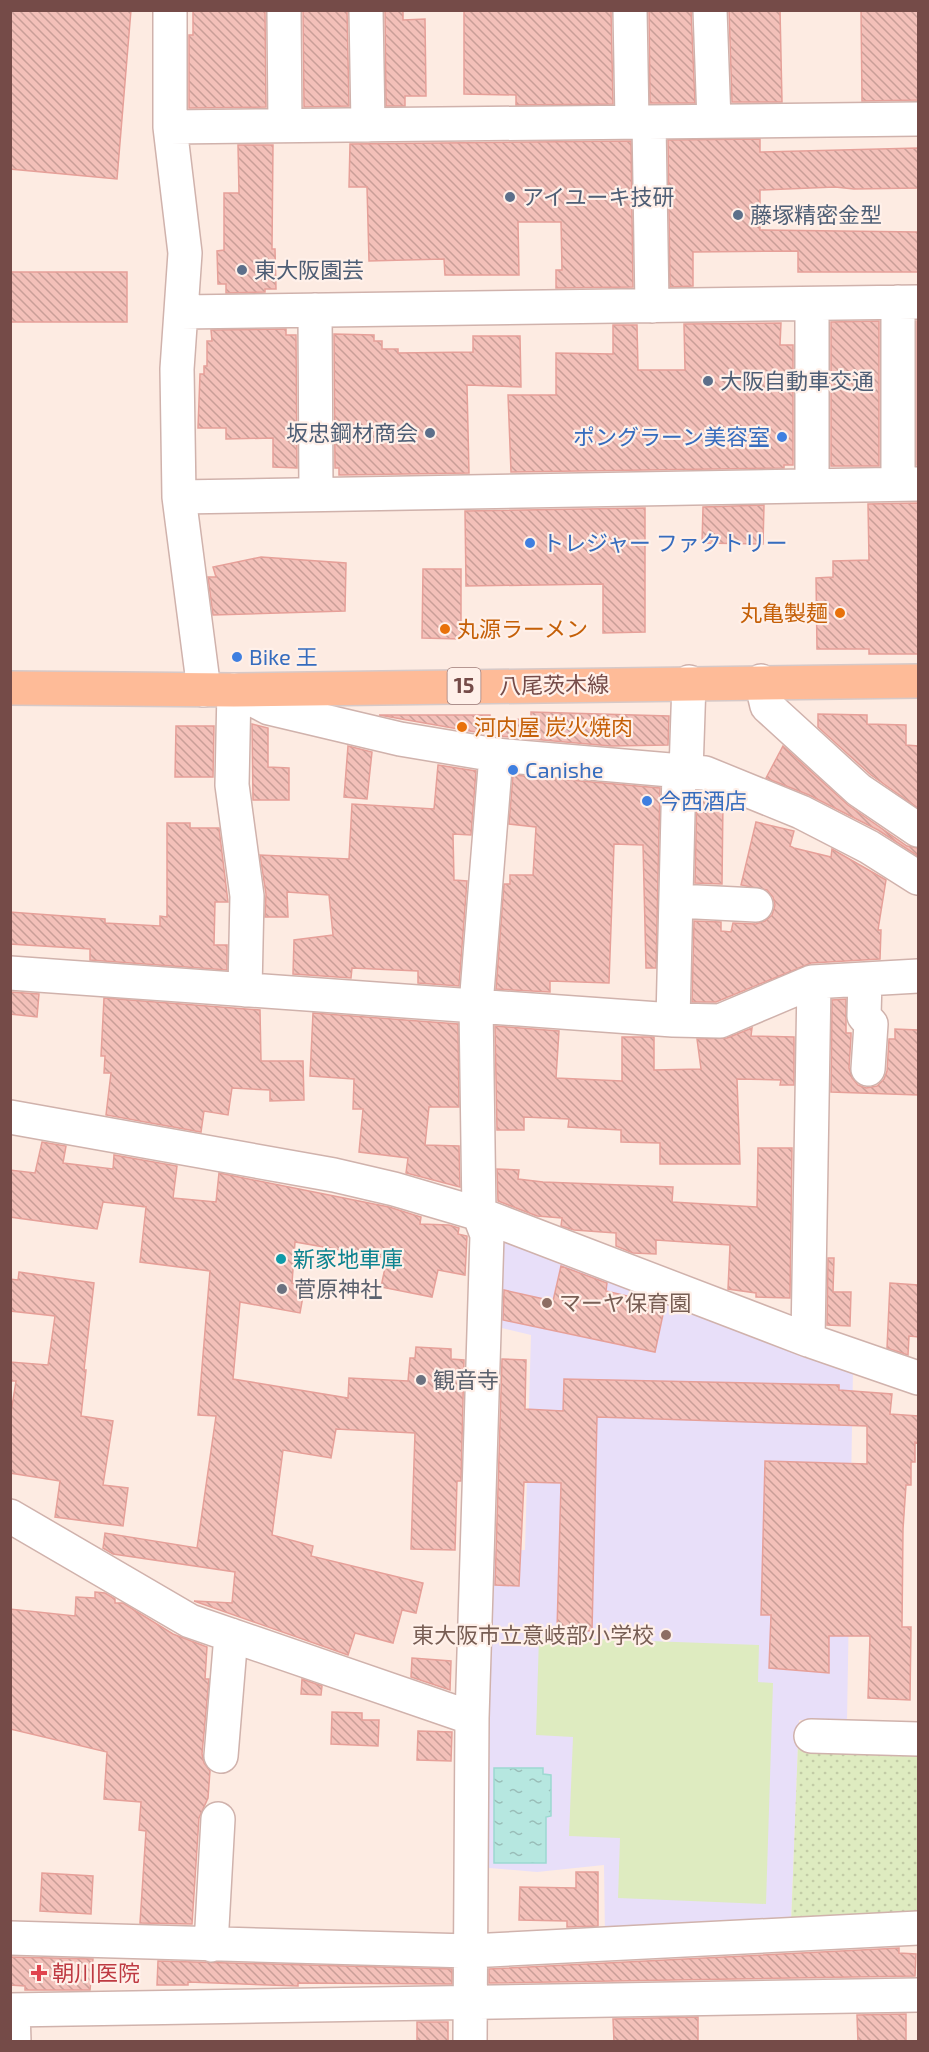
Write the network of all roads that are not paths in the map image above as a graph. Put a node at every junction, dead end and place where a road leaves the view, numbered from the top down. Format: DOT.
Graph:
graph roads {
  1 [pos="170,10"];
  2 [pos="284,10"];
  3 [pos="366,10"];
  4 [pos="630,10"];
  5 [pos="711,10"];
  6 [pos="918,119"];
  7 [pos="714,121"];
  8 [pos="640,122"];
  9 [pos="368,124"];
  10 [pos="285,125"];
  11 [pos="170,127"];
  12 [pos="908,302"];
  13 [pos="812,304"];
  14 [pos="652,306"];
  15 [pos="315,310"];
  16 [pos="181,312"];
  17 [pos="908,484"];
  18 [pos="812,485"];
  19 [pos="316,494"];
  20 [pos="179,497"];
  21 [pos="761,681"];
  22 [pos="918,681"];
  23 [pos="689,682"];
  24 [pos="10,688"];
  25 [pos="219,690"];
  26 [pos="496,755"];
  27 [pos="682,771"];
  28 [pos="918,830"];
  29 [pos="918,878"];
  30 [pos="677,901"];
  31 [pos="756,905"];
  32 [pos="10,973"];
  33 [pos="918,976"];
  34 [pos="865,979"];
  35 [pos="814,982"];
  36 [pos="244,990"];
  37 [pos="476,1005"];
  38 [pos="673,1020"];
  39 [pos="868,1069"];
  40 [pos="10,1117"];
  41 [pos="479,1214"];
  42 [pos="808,1340"];
  43 [pos="918,1378"];
  44 [pos="10,1516"];
  45 [pos="231,1635"];
  46 [pos="472,1718"];
  47 [pos="811,1736"];
  48 [pos="918,1739"];
  49 [pos="221,1756"];
  50 [pos="218,1818"];
  51 [pos="918,1928"];
  52 [pos="10,1938"];
  53 [pos="210,1945"];
  54 [pos="469,1951"];
  55 [pos="918,1995"];
  56 [pos="470,2003"];
  57 [pos="13,2021"];
  58 [pos="470,2042"];
  1 -- 11 [label="street"];
  2 -- 10 [label="street"];
  3 -- 9 [label="street"];
  4 -- 8 [label="street"];
  5 -- 7 [label="street"];
  6 -- 7 [label="street"];
  7 -- 8 [label="street"];
  8 -- 9 [label="street"];
  8 -- 14 [label="street"];
  9 -- 10 [label="street"];
  10 -- 11 [label="street"];
  11 -- 16 [label="street"];
  12 -- 13 [label="street"];
  12 -- 17 [label="street"];
  13 -- 14 [label="street"];
  13 -- 18 [label="street"];
  14 -- 15 [label="street"];
  15 -- 16 [label="street"];
  15 -- 19 [label="street"];
  16 -- 20 [label="street"];
  17 -- 18 [label="street"];
  18 -- 19 [label="street"];
  19 -- 20 [label="street"];
  20 -- 25 [label="street"];
  21 -- 22 [label="main road, 八尾茨木線 / 15"];
  21 -- 23 [label="main road, 八尾茨木線 / 15"];
  21 -- 28 [label="street"];
  23 -- 25 [label="main road, 八尾茨木線 / 15"];
  23 -- 27 [label="street"];
  24 -- 25 [label="main road, 八尾茨木線 / 15"];
  25 -- 26 [label="street"];
  25 -- 36 [label="street"];
  26 -- 27 [label="street"];
  26 -- 37 [label="street"];
  27 -- 29 [label="street"];
  27 -- 30 [label="street"];
  30 -- 31 [label="street"];
  30 -- 38 [label="street"];
  32 -- 36 [label="street"];
  33 -- 34 [label="street"];
  34 -- 35 [label="street"];
  34 -- 39 [label="street"];
  35 -- 38 [label="street"];
  35 -- 42 [label="street"];
  36 -- 37 [label="street"];
  37 -- 38 [label="street"];
  37 -- 41 [label="street"];
  40 -- 41 [label="street"];
  41 -- 42 [label="street"];
  41 -- 46 [label="street"];
  42 -- 43 [label="street"];
  44 -- 45 [label="street"];
  45 -- 46 [label="street"];
  45 -- 49 [label="street"];
  46 -- 54 [label="street"];
  47 -- 48 [label="street"];
  50 -- 53 [label="street"];
  51 -- 54 [label="street"];
  52 -- 53 [label="street"];
  53 -- 54 [label="street"];
  54 -- 56 [label="street"];
  55 -- 56 [label="street"];
  56 -- 57 [label="street"];
  56 -- 58 [label="street"];
}
